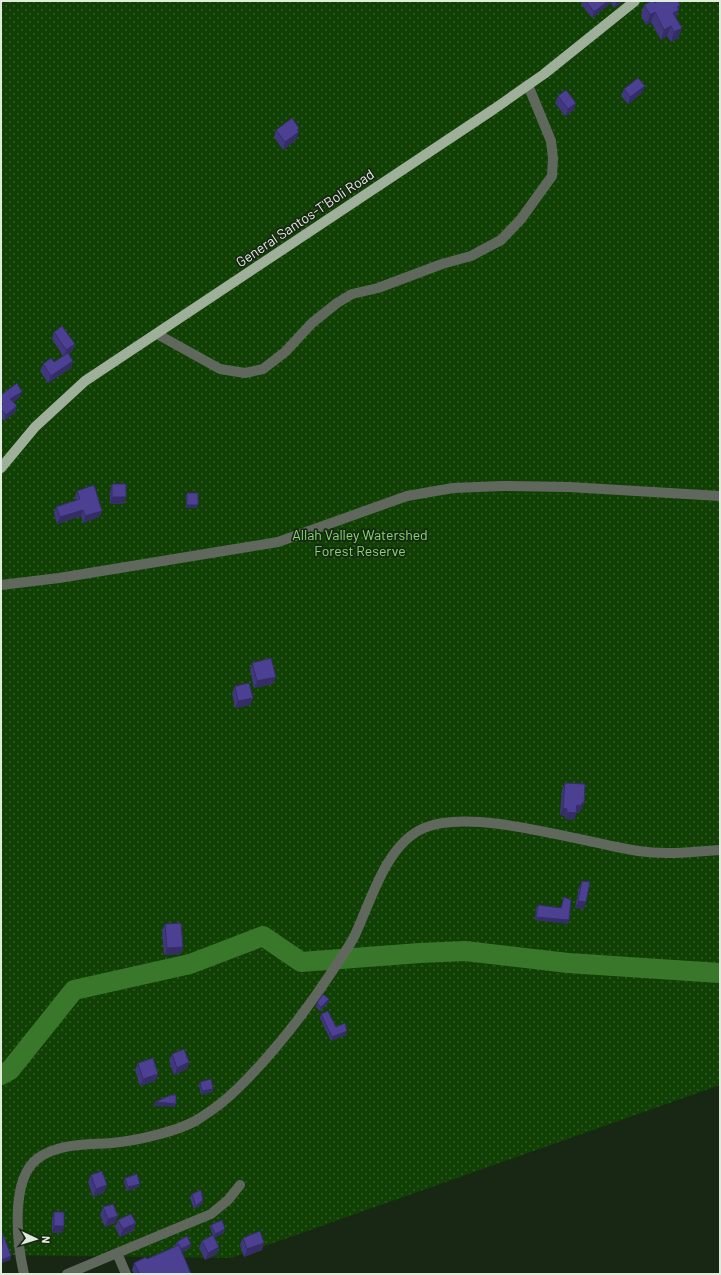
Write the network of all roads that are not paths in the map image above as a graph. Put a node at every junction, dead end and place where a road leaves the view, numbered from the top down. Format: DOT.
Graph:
graph roads {
  1 [pos="635,1"];
  2 [pos="528,85"];
  3 [pos="156,334"];
  4 [pos="1,468"];
  5 [pos="720,496"];
  6 [pos="1,585"];
  7 [pos="720,850"];
  8 [pos="240,1185"];
  9 [pos="117,1253"];
  10 [pos="24,1274"];
  11 [pos="68,1274"];
  12 [pos="126,1274"];
  1 -- 2 [label="main road, General Santos-T'Boli Road"];
  2 -- 3 [label="main road, General Santos-T'Boli Road"];
  2 -- 3 [label="street"];
  3 -- 4 [label="main road, General Santos-T'Boli Road"];
  5 -- 6 [label="street"];
  7 -- 10 [label="street"];
  8 -- 9 [label="street"];
  9 -- 11 [label="street"];
  9 -- 12 [label="street"];
}
